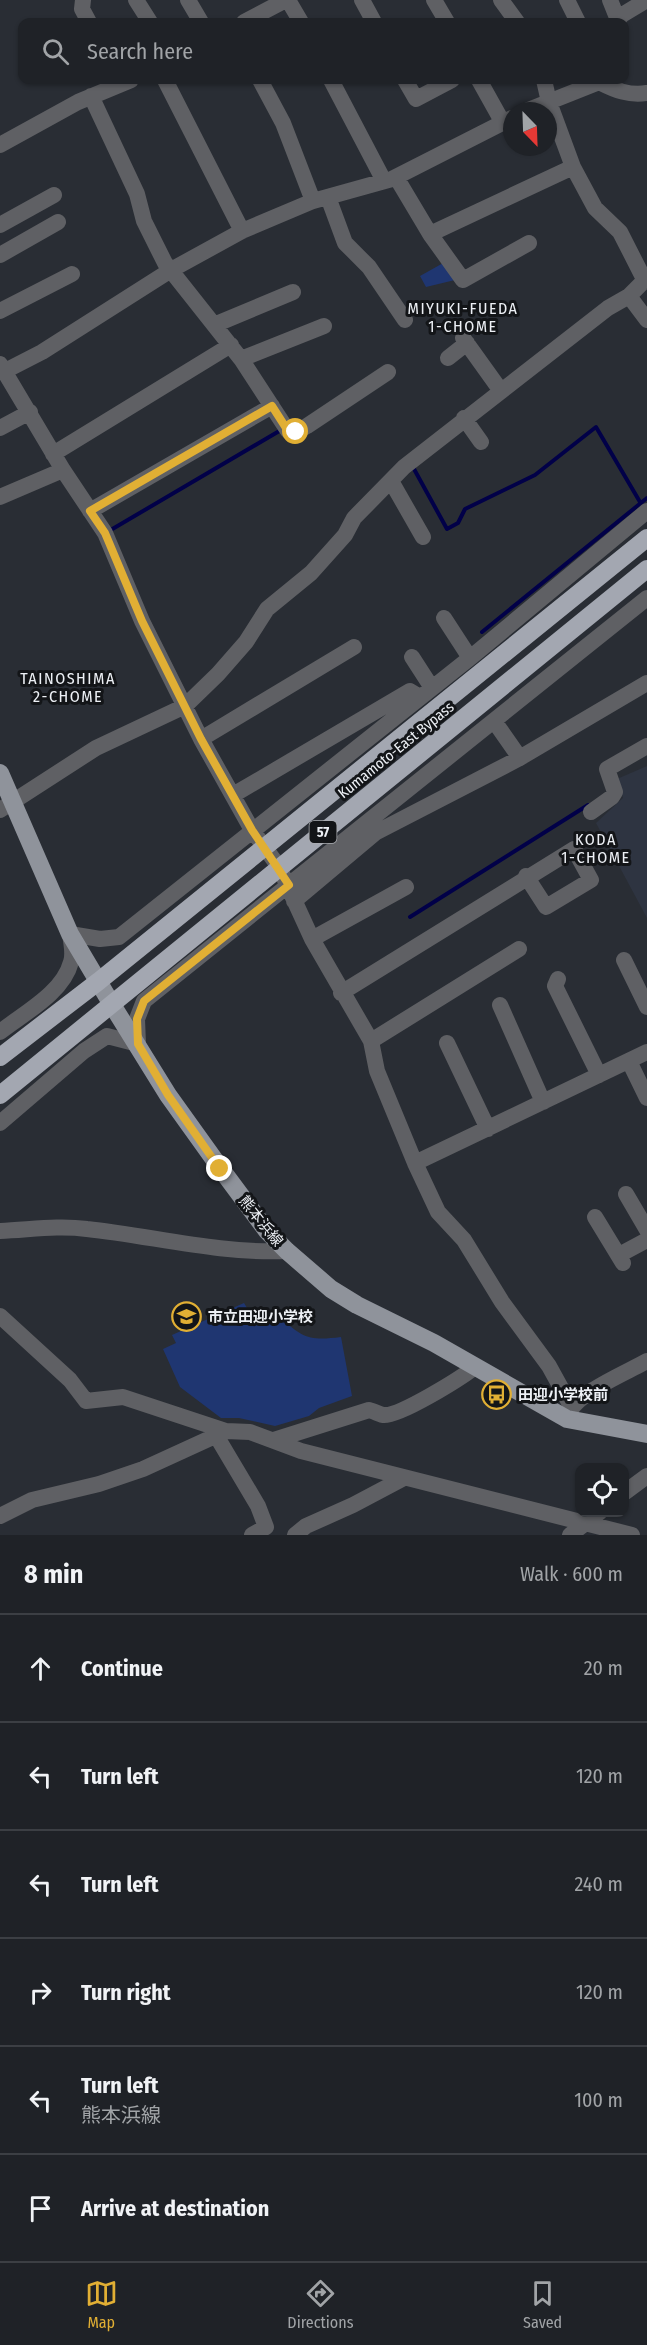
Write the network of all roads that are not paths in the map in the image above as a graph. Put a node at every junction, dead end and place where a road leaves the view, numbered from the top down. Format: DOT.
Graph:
graph roads {
  1 [pos="83,0"];
  2 [pos="136,0"];
  3 [pos="188,0"];
  4 [pos="285,0"];
  5 [pos="362,0"];
  6 [pos="434,0"];
  7 [pos="501,0"];
  8 [pos="567,0"];
  9 [pos="610,0"];
  10 [pos="647,0"];
  11 [pos="86,18"];
  12 [pos="147,18"];
  13 [pos="199,18"];
  14 [pos="251,18"];
  15 [pos="298,18"];
  16 [pos="372,18"];
  17 [pos="445,18"];
  18 [pos="514,18"];
  19 [pos="576,18"];
  20 [pos="616,18"];
  21 [pos="621,18"];
  22 [pos="117,84"];
  23 [pos="167,84"];
  24 [pos="262,84"];
  25 [pos="333,84"];
  26 [pos="407,84"];
  27 [pos="444,84"];
  28 [pos="482,84"];
  29 [pos="545,84"];
  30 [pos="594,84"];
  31 [pos="603,84"];
  32 [pos="647,93"];
  33 [pos="91,96"];
  34 [pos="549,102"];
  35 [pos="503,114"];
  36 [pos="503,122"];
  37 [pos="557,124"];
  38 [pos="0,145"];
  39 [pos="573,167"];
  40 [pos="390,179"];
  41 [pos="54,195"];
  42 [pos="320,199"];
  43 [pos="58,222"];
  44 [pos="0,225"];
  45 [pos="242,231"];
  46 [pos="430,234"];
  47 [pos="530,243"];
  48 [pos="0,255"];
  49 [pos="171,270"];
  50 [pos="72,274"];
  51 [pos="646,279"];
  52 [pos="293,292"];
  53 [pos="629,296"];
  54 [pos="0,311"];
  55 [pos="405,320"];
  56 [pos="647,320"];
  57 [pos="214,325"];
  58 [pos="324,326"];
  59 [pos="231,345"];
  60 [pos="448,358"];
  61 [pos="241,359"];
  62 [pos="2,368"];
  63 [pos="388,372"];
  64 [pos="501,391"];
  65 [pos="272,406"];
  66 [pos="30,412"];
  67 [pos="464,418"];
  68 [pos="0,428"];
  69 [pos="481,442"];
  70 [pos="53,454"];
  71 [pos="63,470"];
  72 [pos="391,481"];
  73 [pos="0,497"];
  74 [pos="647,510"];
  75 [pos="90,511"];
  76 [pos="423,537"];
  77 [pos="647,538"];
  78 [pos="647,569"];
  79 [pos="647,597"];
  80 [pos="444,618"];
  81 [pos="354,647"];
  82 [pos="412,657"];
  83 [pos="470,657"];
  84 [pos="647,682"];
  85 [pos="426,693"];
  86 [pos="184,705"];
  87 [pos="495,721"];
  88 [pos="201,739"];
  89 [pos="647,746"];
  90 [pos="520,758"];
  91 [pos="0,773"];
  92 [pos="233,795"];
  93 [pos="7,806"];
  94 [pos="591,812"];
  95 [pos="252,830"];
  96 [pos="263,846"];
  97 [pos="279,867"];
  98 [pos="526,876"];
  99 [pos="289,885"];
  100 [pos="406,887"];
  101 [pos="294,901"];
  102 [pos="70,934"];
  103 [pos="312,939"];
  104 [pos="519,949"];
  105 [pos="624,960"];
  106 [pos="558,979"];
  107 [pos="99,981"];
  108 [pos="341,993"];
  109 [pos="111,1003"];
  110 [pos="500,1005"];
  111 [pos="647,1007"];
  112 [pos="0,1032"];
  113 [pos="371,1041"];
  114 [pos="447,1043"];
  115 [pos="138,1044"];
  116 [pos="647,1052"];
  117 [pos="0,1057"];
  118 [pos="629,1061"];
  119 [pos="599,1076"];
  120 [pos="0,1095"];
  121 [pos="647,1098"];
  122 [pos="543,1102"];
  123 [pos="0,1123"];
  124 [pos="488,1129"];
  125 [pos="415,1163"];
  126 [pos="626,1194"];
  127 [pos="595,1217"];
  128 [pos="647,1230"];
  129 [pos="0,1231"];
  130 [pos="647,1240"];
  131 [pos="287,1251"];
  132 [pos="0,1316"];
  133 [pos="647,1361"];
  134 [pos="475,1367"];
  135 [pos="569,1413"];
  136 [pos="221,1434"];
  137 [pos="647,1434"];
  138 [pos="274,1440"];
  139 [pos="647,1476"];
  140 [pos="404,1478"];
  141 [pos="629,1490"];
  142 [pos="0,1516"];
  143 [pos="594,1517"];
  144 [pos="586,1523"];
  145 [pos="252,1535"];
  146 [pos="296,1535"];
  147 [pos="570,1535"];
  148 [pos="632,1535"];
  1 -- 11 [label="street"];
  2 -- 12 [label="street"];
  3 -- 13 [label="street"];
  4 -- 14 [label="street"];
  4 -- 15 [label="street"];
  5 -- 16 [label="street"];
  6 -- 17 [label="street"];
  7 -- 18 [label="street"];
  8 -- 19 [label="street"];
  9 -- 20 [label="street"];
  10 -- 21 [label="street"];
  22 -- 33 [label="street"];
  23 -- 45 [label="street"];
  24 -- 42 [label="street"];
  25 -- 40 [label="street"];
  26 -- 27 [label="street"];
  28 -- 35 [label="street"];
  29 -- 34 [label="street"];
  30 -- 34 [label="street"];
  31 -- 32 [label="street"];
  33 -- 38 [label="street"];
  33 -- 49 [label="street"];
  36 -- 40 [label="street"];
  37 -- 39 [label="street"];
  39 -- 46 [label="street"];
  39 -- 51 [label="street"];
  40 -- 42 [label="street"];
  40 -- 46 [label="street"];
  41 -- 44 [label="street"];
  42 -- 45 [label="street"];
  42 -- 55 [label="street"];
  43 -- 48 [label="street"];
  45 -- 49 [label="street"];
  46 -- 47 [label="street"];
  49 -- 57 [label="street"];
  49 -- 62 [label="street"];
  50 -- 54 [label="street"];
  51 -- 53 [label="street"];
  52 -- 57 [label="street"];
  53 -- 56 [label="street"];
  53 -- 64 [label="street"];
  57 -- 59 [label="street"];
  58 -- 61 [label="street"];
  59 -- 61 [label="street"];
  59 -- 70 [label="street"];
  60 -- 64 [label="street"];
  61 -- 65 [label="street"];
  62 -- 66 [label="street"];
  63 -- 65 [label="street"];
  64 -- 67 [label="street"];
  65 -- 75 [label="street"];
  66 -- 68 [label="street"];
  66 -- 70 [label="street"];
  67 -- 69 [label="street"];
  67 -- 72 [label="street"];
  70 -- 71 [label="street"];
  71 -- 73 [label="street"];
  71 -- 75 [label="street"];
  72 -- 76 [label="street"];
  72 -- 86 [label="street"];
  74 -- 83 [label="street"];
  75 -- 86 [label="street"];
  77 -- 96 [label="highway, Kumamoto-East Bypass / 57"];
  78 -- 97 [label="highway, Kumamoto-East Bypass / 57"];
  79 -- 87 [label="street"];
  80 -- 83 [label="street"];
  81 -- 88 [label="street"];
  82 -- 85 [label="street"];
  83 -- 85 [label="street"];
  84 -- 90 [label="street"];
  85 -- 92 [label="street"];
  85 -- 95 [label="street"];
  86 -- 88 [label="street"];
  86 -- 93 [label="street"];
  87 -- 90 [label="street"];
  87 -- 99 [label="street"];
  88 -- 92 [label="street"];
  89 -- 94 [label="street"];
  90 -- 101 [label="street"];
  91 -- 93 [label="main road, 熊本浜線"];
  92 -- 95 [label="street"];
  93 -- 102 [label="main road, 熊本浜線"];
  95 -- 96 [label="street"];
  95 -- 102 [label="street"];
  96 -- 97 [label="street"];
  96 -- 107 [label="highway, Kumamoto-East Bypass / 57"];
  97 -- 99 [label="street"];
  97 -- 109 [label="highway, Kumamoto-East Bypass / 57"];
  98 -- 108 [label="street"];
  99 -- 101 [label="street"];
  99 -- 115 [label="street"];
  100 -- 103 [label="street"];
  101 -- 103 [label="street"];
  102 -- 107 [label="main road, 熊本浜線"];
  102 -- 112 [label="street"];
  103 -- 108 [label="street"];
  104 -- 113 [label="street"];
  105 -- 111 [label="street"];
  106 -- 119 [label="street"];
  107 -- 109 [label="main road, 熊本浜線"];
  107 -- 117 [label="highway, Kumamoto-East Bypass / 57"];
  108 -- 113 [label="street"];
  109 -- 115 [label="main road, 熊本浜線"];
  109 -- 120 [label="highway, Kumamoto-East Bypass / 57"];
  110 -- 122 [label="street"];
  113 -- 125 [label="street"];
  114 -- 124 [label="street"];
  115 -- 123 [label="street"];
  115 -- 131 [label="main road, 熊本浜線"];
  116 -- 118 [label="street"];
  118 -- 119 [label="street"];
  118 -- 121 [label="street"];
  119 -- 122 [label="street"];
  122 -- 124 [label="street"];
  124 -- 125 [label="street"];
  125 -- 135 [label="street"];
  126 -- 128 [label="street"];
  127 -- 130 [label="street"];
  129 -- 131 [label="street"];
  131 -- 134 [label="main road, 熊本浜線"];
  132 -- 136 [label="street"];
  133 -- 135 [label="street"];
  134 -- 135 [label="main road, 熊本浜線"];
  134 -- 138 [label="street"];
  135 -- 137 [label="main road, 熊本浜線"];
  136 -- 138 [label="street"];
  136 -- 142 [label="street"];
  136 -- 145 [label="street"];
  138 -- 140 [label="street"];
  139 -- 141 [label="street"];
  140 -- 144 [label="street"];
  140 -- 146 [label="street"];
  143 -- 144 [label="street"];
  144 -- 147 [label="street"];
  144 -- 148 [label="street"];
}
